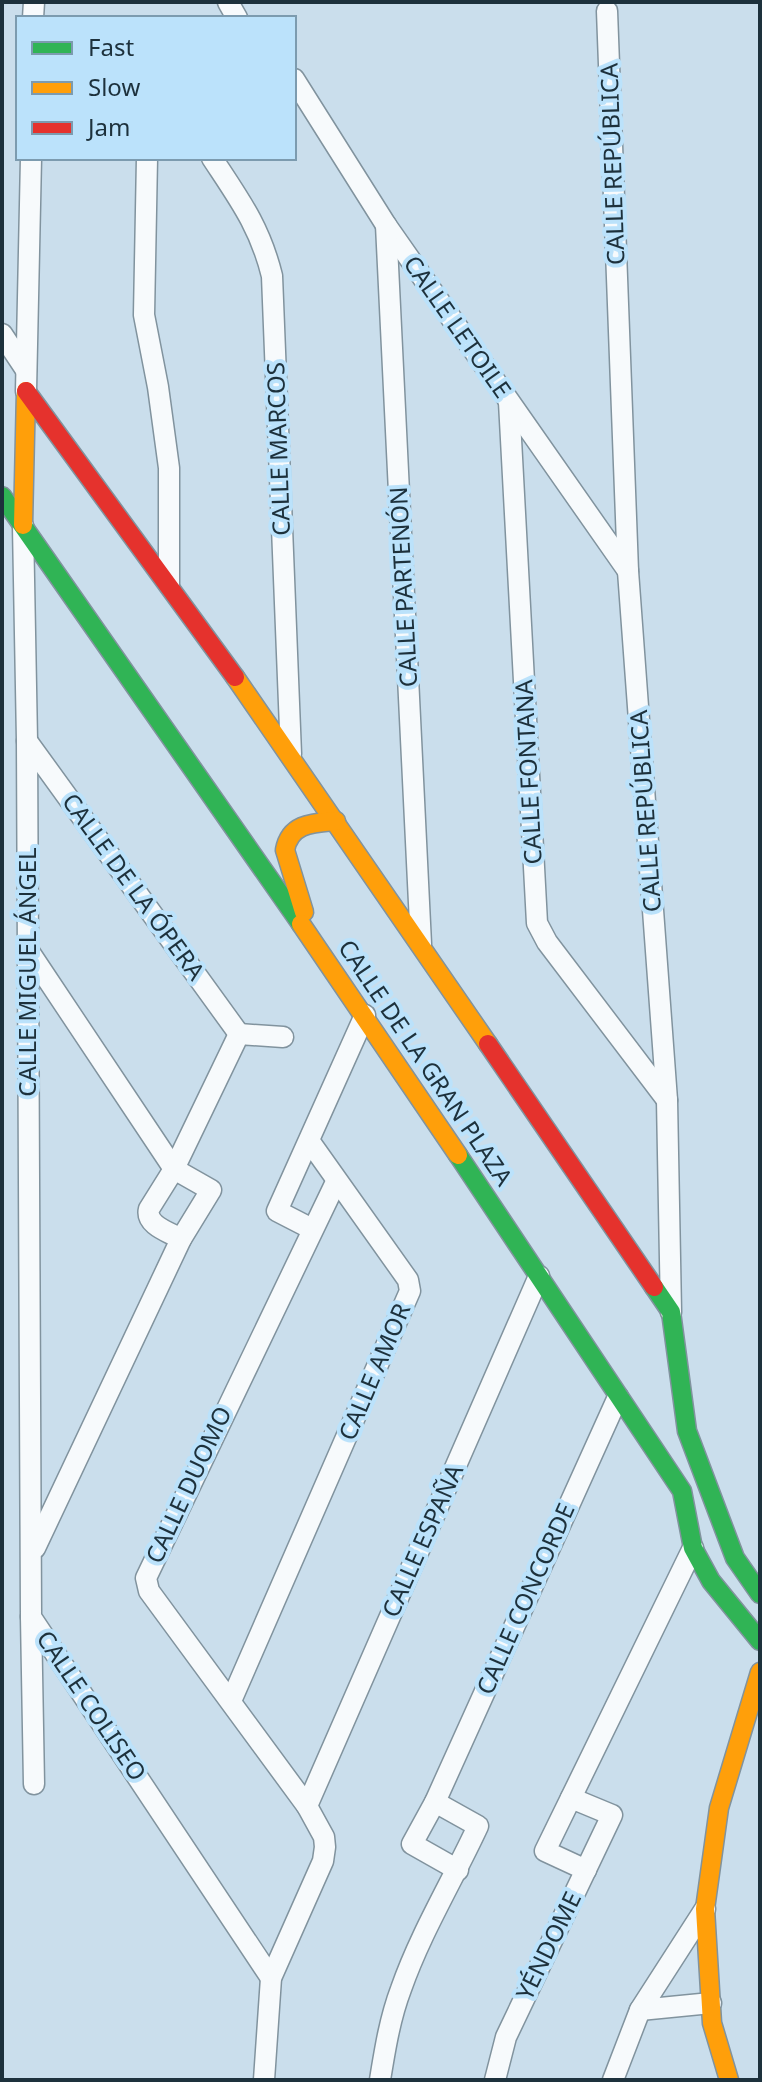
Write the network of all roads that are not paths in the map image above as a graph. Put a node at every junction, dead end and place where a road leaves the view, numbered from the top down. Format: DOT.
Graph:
graph roads {
  1 [pos="607,11"];
  2 [pos="296,82"];
  3 [pos="31,160"];
  4 [pos="147,160"];
  5 [pos="213,160"];
  6 [pos="386,225"];
  7 [pos="2,334"];
  8 [pos="26,380"];
  9 [pos="509,402"];
  10 [pos="2,496"];
  11 [pos="23,525"];
  12 [pos="628,571"];
  13 [pos="169,584"];
  14 [pos="27,741"];
  15 [pos="291,755"];
  16 [pos="336,821"];
  17 [pos="312,940"];
  18 [pos="421,948"];
  19 [pos="28,950"];
  20 [pos="365,1015"];
  21 [pos="239,1034"];
  22 [pos="283,1037"];
  23 [pos="667,1100"];
  24 [pos="310,1142"];
  25 [pos="174,1169"];
  26 [pos="336,1182"];
  27 [pos="312,1229"];
  28 [pos="181,1239"];
  29 [pos="539,1276"];
  30 [pos="671,1312"];
  31 [pos="618,1397"];
  32 [pos="693,1548"];
  33 [pos="32,1554"];
  34 [pos="760,1594"];
  35 [pos="31,1617"];
  36 [pos="760,1641"];
  37 [pos="760,1672"];
  38 [pos="231,1701"];
  39 [pos="34,1784"];
  40 [pos="571,1798"];
  41 [pos="435,1802"];
  42 [pos="307,1806"];
  43 [pos="458,1870"];
  44 [pos="586,1870"];
  45 [pos="705,1909"];
  46 [pos="271,1978"];
  47 [pos="711,2003"];
  48 [pos="640,2010"];
  49 [pos="264,2080"];
  50 [pos="380,2080"];
  51 [pos="495,2080"];
  52 [pos="613,2080"];
  53 [pos="729,2080"];
  1 -- 12 [label="street, CALLE REPÚBLICA"];
  2 -- 6 [label="street, CALLE LETOILE"];
  3 -- 8 [label="street"];
  4 -- 13 [label="street"];
  5 -- 15 [label="street, CALLE MARCOS"];
  6 -- 9 [label="street, CALLE LETOILE"];
  6 -- 18 [label="street, CALLE PARTENÓN"];
  7 -- 8 [label="street"];
  8 -- 11 [label="street, CALLE MIGUEL ÁNGEL"];
  8 -- 13 [label="street"];
  9 -- 12 [label="street, CALLE LETOILE"];
  9 -- 23 [label="street, CALLE FONTANA"];
  10 -- 11 [label="street, CALLE DE LA GRAN PLAZA"];
  11 -- 14 [label="street, CALLE MIGUEL ÁNGEL"];
  11 -- 17 [label="street, CALLE DE LA GRAN PLAZA"];
  12 -- 23 [label="street, CALLE REPÚBLICA"];
  13 -- 15 [label="street"];
  14 -- 19 [label="street, CALLE MIGUEL ÁNGEL"];
  14 -- 21 [label="street, CALLE DE LA ÓPERA"];
  15 -- 16 [label="street"];
  16 -- 17 [label="street"];
  16 -- 18 [label="street"];
  17 -- 20 [label="street, CALLE DE LA GRAN PLAZA"];
  18 -- 30 [label="street"];
  19 -- 25 [label="street"];
  19 -- 33 [label="street, CALLE MIGUEL ÁNGEL"];
  20 -- 24 [label="street"];
  20 -- 29 [label="street, CALLE DE LA GRAN PLAZA"];
  21 -- 22 [label="street"];
  21 -- 25 [label="street"];
  23 -- 30 [label="street, CALLE REPÚBLICA"];
  24 -- 26 [label="street, CALLE AMOR"];
  24 -- 27 [label="street"];
  25 -- 28 [label="street"];
  25 -- 28 [label="street, CALLE COLISEO"];
  26 -- 27 [label="street, CALLE DUOMO"];
  26 -- 38 [label="street, CALLE AMOR"];
  27 -- 38 [label="street, CALLE DUOMO"];
  28 -- 33 [label="street, CALLE COLISEO"];
  29 -- 31 [label="street, CALLE DE LA GRAN PLAZA"];
  29 -- 42 [label="street, CALLE ESPAÑA"];
  30 -- 34 [label="street, CALLE REPÚBLICA"];
  31 -- 32 [label="street, CALLE DE LA GRAN PLAZA"];
  31 -- 41 [label="street, CALLE CONCORDE"];
  32 -- 36 [label="street, CALLE DE LA GRAN PLAZA"];
  32 -- 40 [label="street"];
  33 -- 35 [label="street, CALLE COLISEO"];
  35 -- 39 [label="street"];
  35 -- 46 [label="street, CALLE COLISEO"];
  37 -- 45 [label="street"];
  38 -- 42 [label="street, CALLE DUOMO"];
  40 -- 44 [label="street"];
  40 -- 44 [label="street, YÉNDOME"];
  41 -- 43 [label="street"];
  41 -- 43 [label="street"];
  42 -- 46 [label="street, CALLE DUOMO"];
  43 -- 50 [label="street"];
  44 -- 51 [label="street, YÉNDOME"];
  45 -- 47 [label="street"];
  45 -- 48 [label="street"];
  46 -- 49 [label="street"];
  47 -- 48 [label="street"];
  47 -- 53 [label="street"];
  48 -- 52 [label="street"];
}
